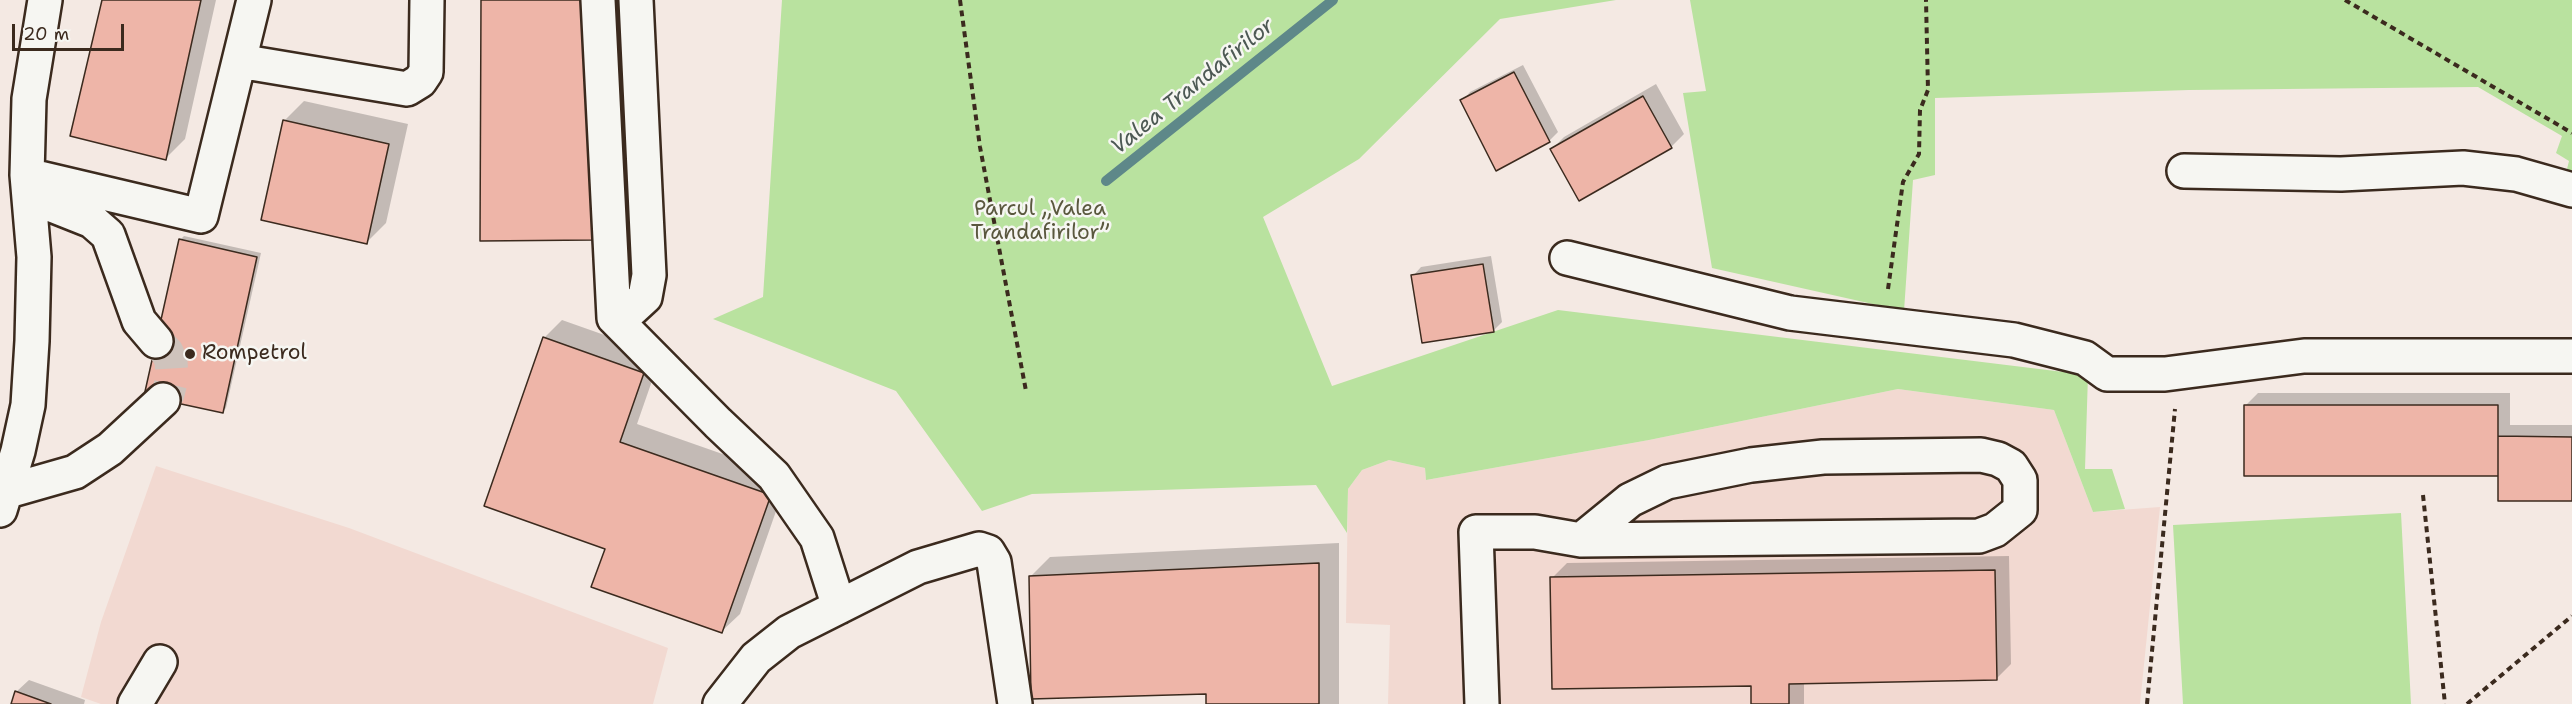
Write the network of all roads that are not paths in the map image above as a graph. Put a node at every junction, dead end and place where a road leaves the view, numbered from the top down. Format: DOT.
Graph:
graph roads {
  1 [pos="45,0"];
  2 [pos="254,0"];
  3 [pos="427,0"];
  4 [pos="598,0"];
  5 [pos="636,0"];
  6 [pos="239,61"];
  7 [pos="2184,171"];
  8 [pos="28,185"];
  9 [pos="2572,190"];
  10 [pos="1567,258"];
  11 [pos="614,318"];
  12 [pos="156,341"];
  13 [pos="2572,356"];
  14 [pos="163,400"];
  15 [pos="3,501"];
  16 [pos="1581,540"];
  17 [pos="839,607"];
  18 [pos="160,662"];
  19 [pos="135,704"];
  20 [pos="720,704"];
  21 [pos="1015,704"];
  22 [pos="1482,704"];
  1 -- 8 [label="street"];
  2 -- 6 [label="street"];
  3 -- 6 [label="street"];
  4 -- 11 [label="street"];
  5 -- 11 [label="street"];
  6 -- 8 [label="street"];
  7 -- 9 [label="street"];
  8 -- 12 [label="street"];
  8 -- 15 [label="street"];
  10 -- 13 [label="street"];
  11 -- 17 [label="street"];
  14 -- 15 [label="street"];
  16 -- 16 [label="street"];
  16 -- 22 [label="street"];
  17 -- 20 [label="street"];
  17 -- 21 [label="street"];
  18 -- 19 [label="street"];
}
